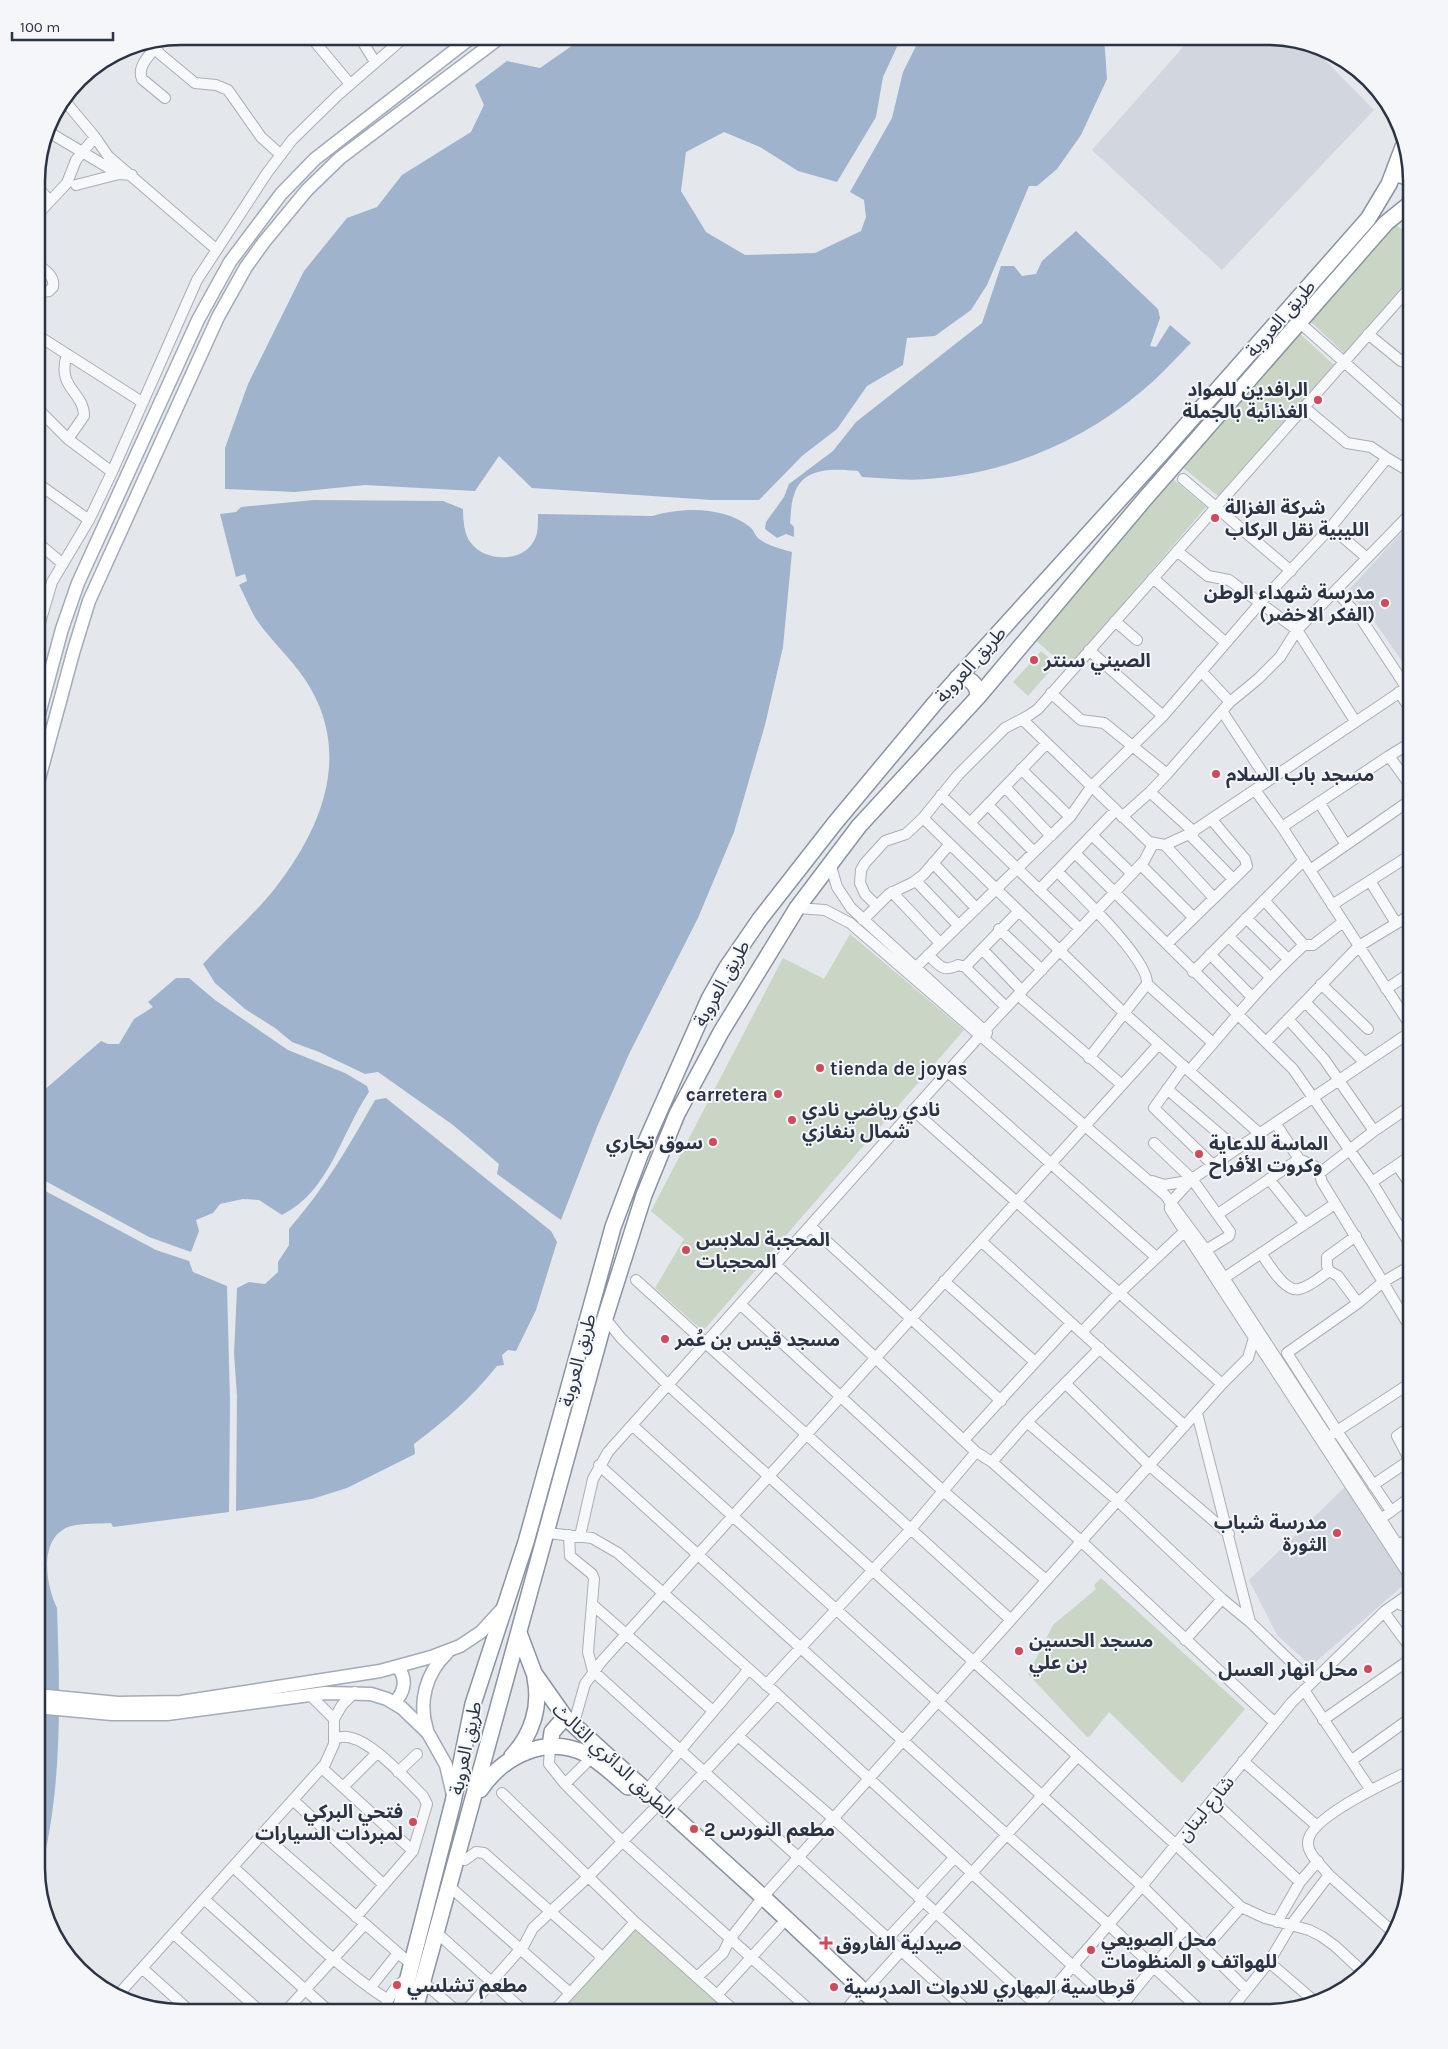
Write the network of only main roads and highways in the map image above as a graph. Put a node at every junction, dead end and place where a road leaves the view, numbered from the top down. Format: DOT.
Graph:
graph roads {
  1 [pos="461,45"];
  2 [pos="490,45"];
  3 [pos="1400,155"];
  4 [pos="1393,174"];
  5 [pos="1403,175"];
  6 [pos="1403,209"];
  7 [pos="172,379"];
  8 [pos="185,386"];
  9 [pos="151,426"];
  10 [pos="166,432"];
  11 [pos="957,678"];
  12 [pos="45,692"];
  13 [pos="978,697"];
  14 [pos="45,756"];
  15 [pos="709,999"];
  16 [pos="733,1012"];
  17 [pos="506,1604"];
  18 [pos="519,1633"];
  19 [pos="449,1651"];
  20 [pos="398,1667"];
  21 [pos="534,1673"];
  22 [pos="478,1688"];
  23 [pos="502,1693"];
  24 [pos="45,1697"];
  25 [pos="394,1703"];
  26 [pos="77,1705"];
  27 [pos="45,1707"];
  28 [pos="569,1722"];
  29 [pos="428,1732"];
  30 [pos="550,1746"];
  31 [pos="510,1759"];
  32 [pos="453,1802"];
  33 [pos="472,1804"];
  34 [pos="661,1811"];
  35 [pos="760,1900"];
  36 [pos="414,1975"];
  37 [pos="860,1994"];
  38 [pos="402,2004"];
  39 [pos="414,2004"];
  40 [pos="868,2004"];
  41 [pos="874,2004"];
  1 -- 7 [label="main road"];
  2 -- 8 [label="main road"];
  3 -- 4 [label="highway, طريق العروبة"];
  4 -- 5 [label="highway"];
  4 -- 11 [label="highway, طريق العروبة"];
  6 -- 13 [label="highway, طريق العروبة"];
  7 -- 8 [label="main road"];
  7 -- 9 [label="main road"];
  8 -- 10 [label="main road"];
  9 -- 10 [label="main road"];
  9 -- 12 [label="main road"];
  10 -- 14 [label="main road"];
  11 -- 13 [label="highway"];
  11 -- 15 [label="highway, طريق العروبة"];
  13 -- 16 [label="highway, طريق العروبة"];
  15 -- 16 [label="highway"];
  15 -- 17 [label="highway, طريق العروبة"];
  16 -- 18 [label="highway, طريق العروبة"];
  17 -- 19 [label="main road"];
  17 -- 22 [label="highway, طريق العروبة"];
  18 -- 21 [label="highway, الطريق الدائري الثالث"];
  18 -- 23 [label="highway, طريق العروبة"];
  19 -- 20 [label="main road"];
  19 -- 29 [label="main road"];
  20 -- 25 [label="main road"];
  20 -- 26 [label="main road"];
  21 -- 28 [label="highway, الطريق الدائري الثالث"];
  21 -- 31 [label="highway"];
  22 -- 23 [label="highway"];
  22 -- 32 [label="highway, طريق العروبة"];
  23 -- 33 [label="highway, طريق العروبة"];
  24 -- 26 [label="main road"];
  25 -- 26 [label="main road"];
  25 -- 29 [label="main road"];
  26 -- 27 [label="main road"];
  28 -- 30 [label="highway"];
  28 -- 34 [label="highway, الطريق الدائري الثالث"];
  29 -- 32 [label="main road"];
  30 -- 31 [label="highway, الطريق الدائري الثالث"];
  30 -- 34 [label="highway, الطريق الدائري الثالث"];
  31 -- 33 [label="highway, الطريق الدائري الثالث"];
  32 -- 36 [label="highway, طريق العروبة"];
  33 -- 36 [label="highway, طريق العروبة"];
  34 -- 35 [label="highway, الطريق الدائري الثالث"];
  35 -- 37 [label="highway, الطريق الدائري الثالث"];
  35 -- 37 [label="highway, الطريق الدائري الثالث"];
  36 -- 38 [label="highway, طريق العروبة"];
  36 -- 39 [label="highway, طريق العروبة"];
  37 -- 40 [label="highway, الطريق الدائري الثالث"];
  37 -- 41 [label="highway, الطريق الدائري الثالث"];
}
